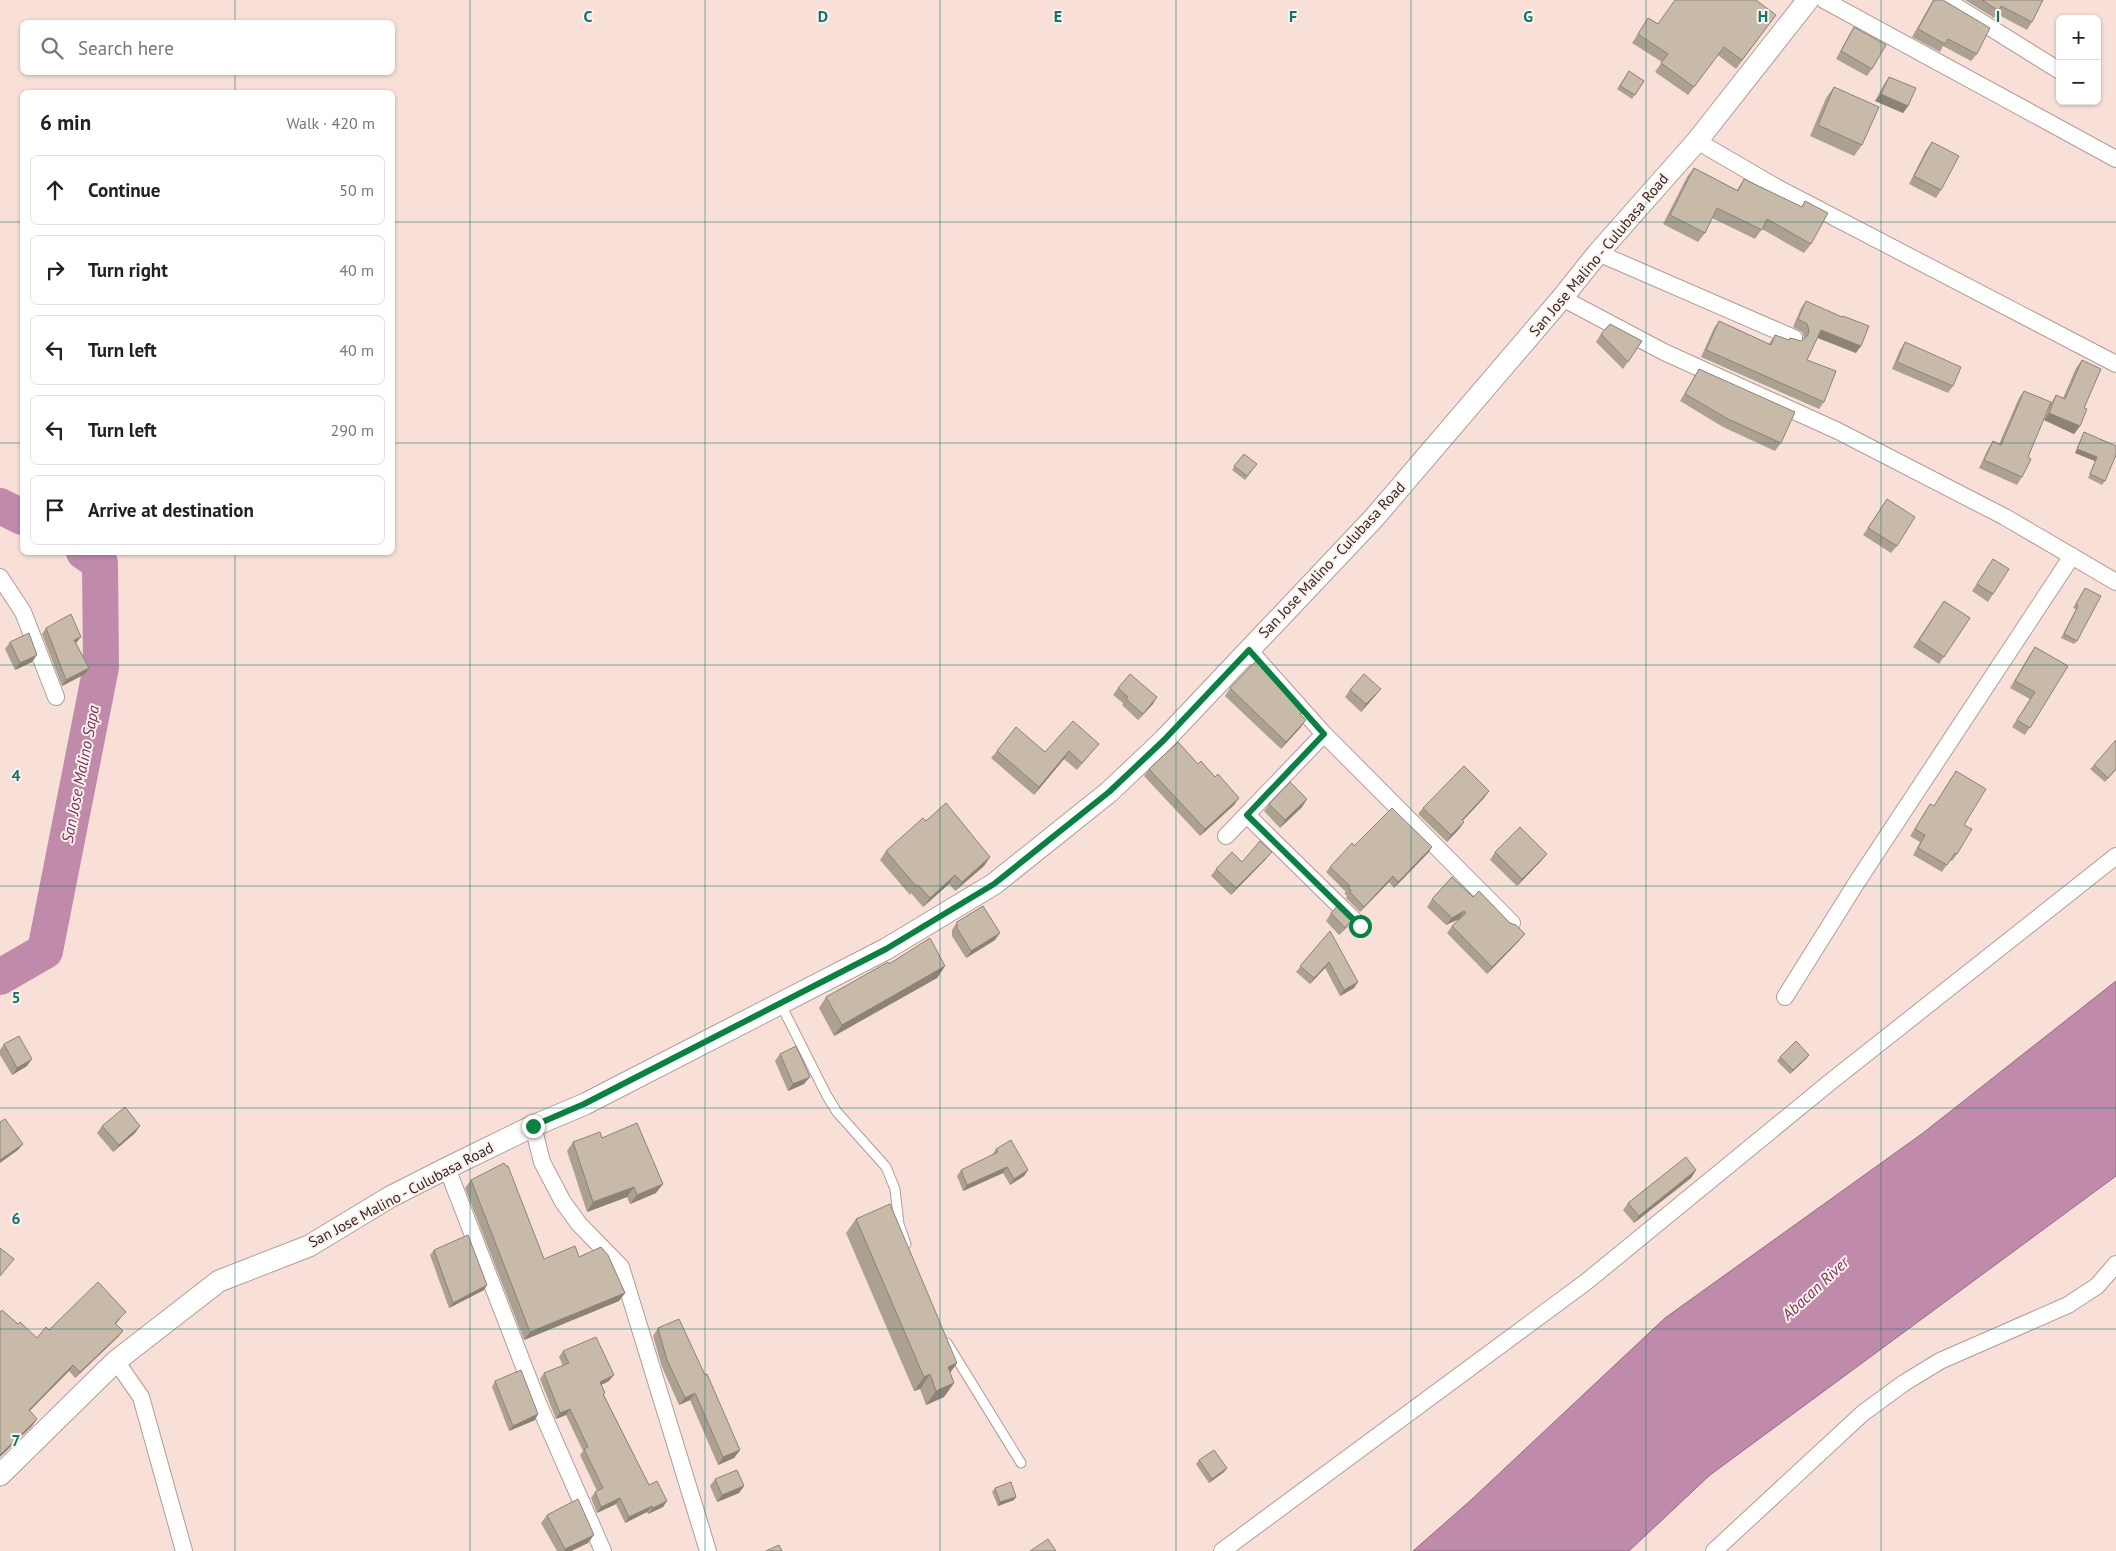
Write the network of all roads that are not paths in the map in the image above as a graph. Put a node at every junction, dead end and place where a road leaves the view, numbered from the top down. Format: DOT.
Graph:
graph roads {
  1 [pos="1808,0"];
  2 [pos="1824,0"];
  3 [pos="1946,0"];
  4 [pos="2056,69"];
  5 [pos="1697,141"];
  6 [pos="2116,159"];
  7 [pos="1598,253"];
  8 [pos="1562,298"];
  9 [pos="1794,338"];
  10 [pos="2116,364"];
  11 [pos="2072,556"];
  12 [pos="0,577"];
  13 [pos="2116,582"];
  14 [pos="1249,650"];
  15 [pos="56,697"];
  16 [pos="1324,734"];
  17 [pos="1247,815"];
  18 [pos="1226,836"];
  19 [pos="2116,856"];
  20 [pos="1512,923"];
  21 [pos="1360,926"];
  22 [pos="1786,997"];
  23 [pos="780,1003"];
  24 [pos="533,1126"];
  25 [pos="447,1168"];
  26 [pos="907,1249"];
  27 [pos="2116,1264"];
  28 [pos="944,1338"];
  29 [pos="116,1361"];
  30 [pos="1021,1463"];
  31 [pos="0,1475"];
  32 [pos="184,1551"];
  33 [pos="603,1551"];
  34 [pos="708,1551"];
  35 [pos="1222,1551"];
  36 [pos="1714,1551"];
  1 -- 5 [label="street, San Jose Malino - Culubasa Road"];
  2 -- 6 [label="street"];
  3 -- 4 [label="street"];
  5 -- 7 [label="street, San Jose Malino - Culubasa Road"];
  5 -- 10 [label="street"];
  7 -- 8 [label="street, San Jose Malino - Culubasa Road"];
  7 -- 9 [label="street"];
  8 -- 11 [label="street"];
  8 -- 14 [label="street, San Jose Malino - Culubasa Road"];
  11 -- 13 [label="street"];
  11 -- 22 [label="street"];
  12 -- 15 [label="street"];
  14 -- 16 [label="street"];
  14 -- 23 [label="street, San Jose Malino - Culubasa Road"];
  16 -- 17 [label="street"];
  16 -- 20 [label="street"];
  17 -- 18 [label="street"];
  17 -- 21 [label="street"];
  19 -- 35 [label="street"];
  23 -- 24 [label="street, San Jose Malino - Culubasa Road"];
  23 -- 26 [label="lane"];
  24 -- 25 [label="street, San Jose Malino - Culubasa Road"];
  24 -- 34 [label="street"];
  25 -- 29 [label="street, San Jose Malino - Culubasa Road"];
  25 -- 33 [label="street"];
  27 -- 36 [label="street"];
  28 -- 30 [label="lane"];
  29 -- 31 [label="street, San Jose Malino - Culubasa Road"];
  29 -- 32 [label="street"];
}
